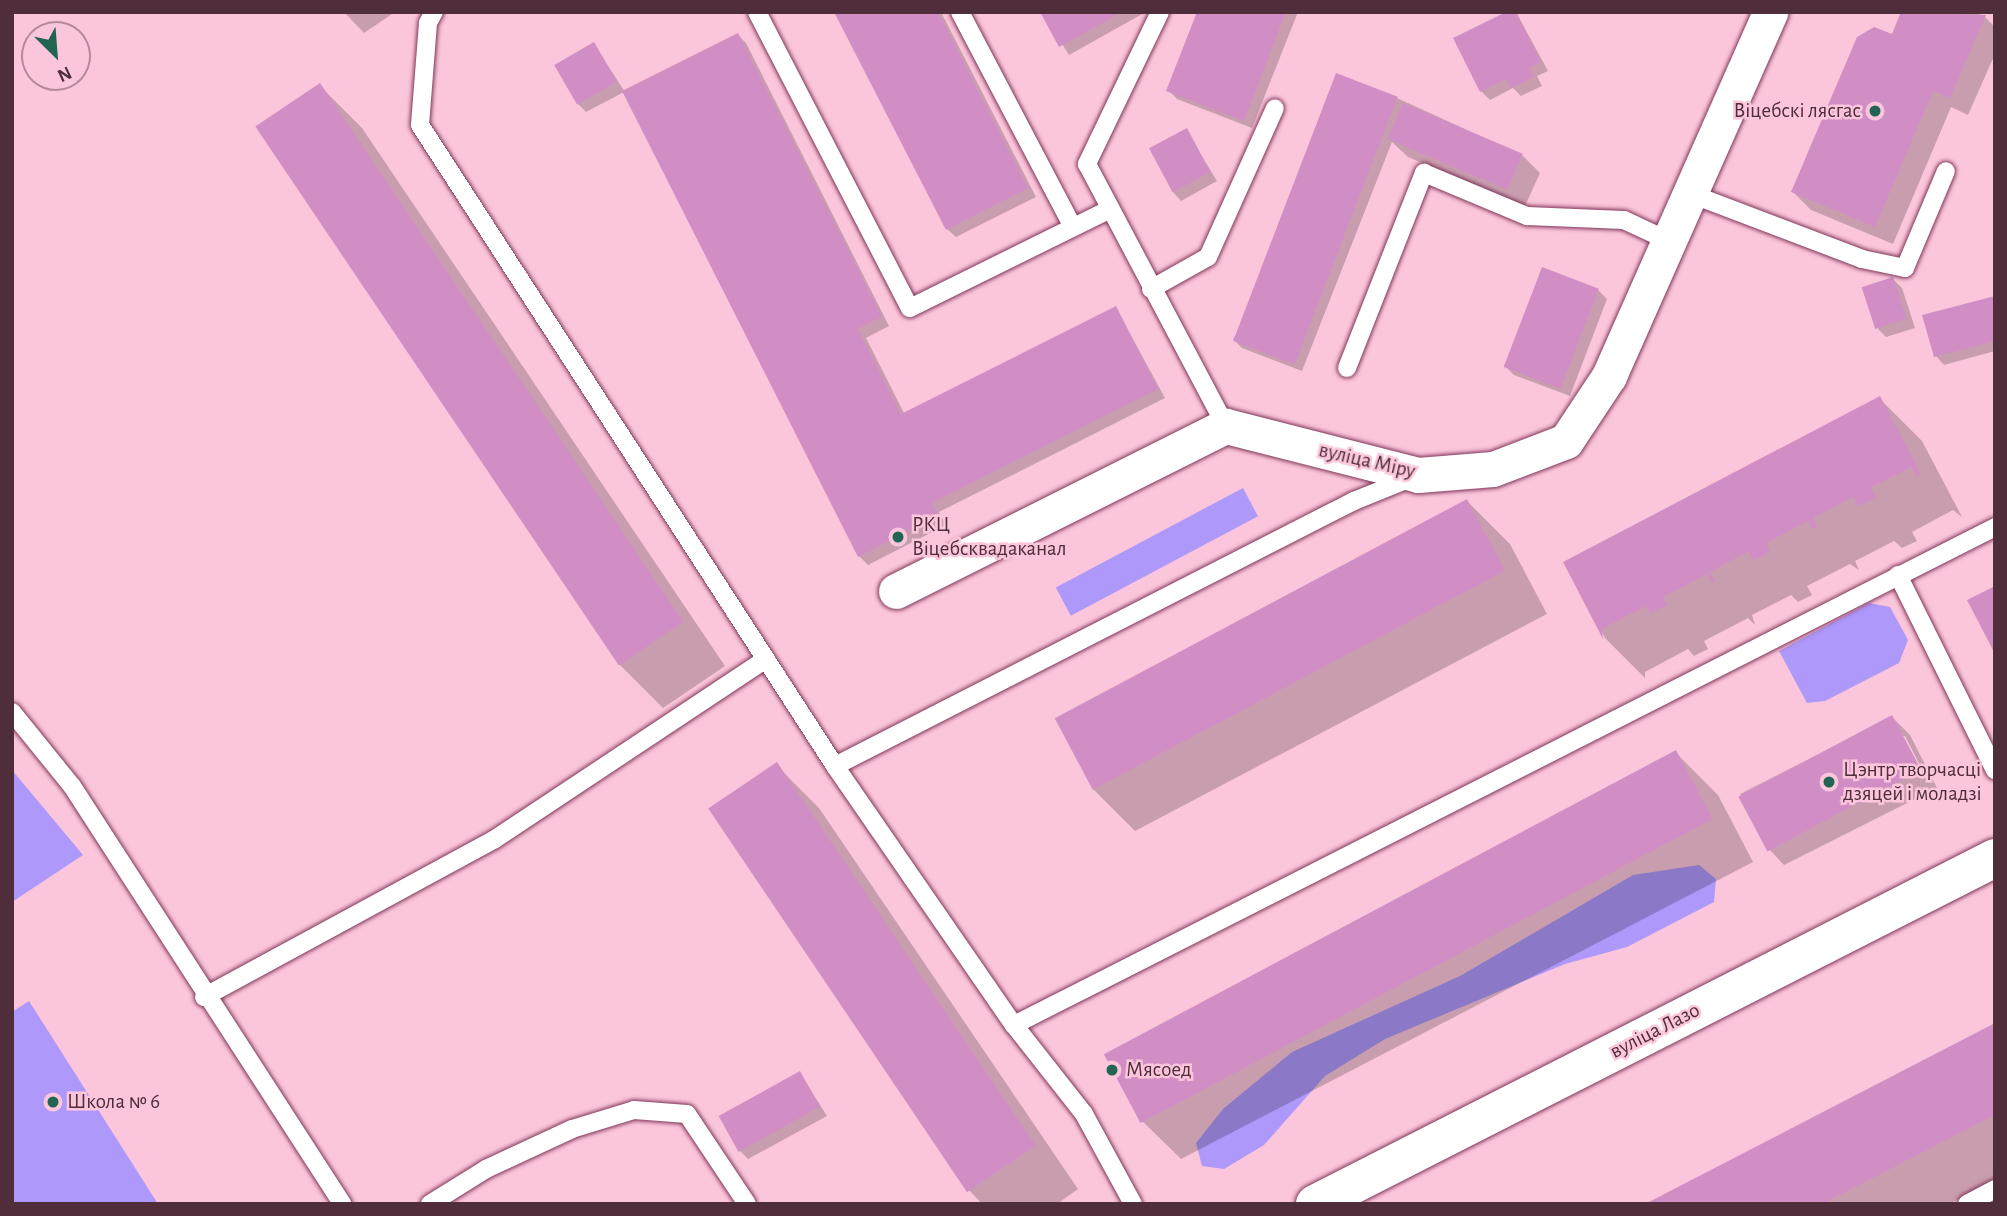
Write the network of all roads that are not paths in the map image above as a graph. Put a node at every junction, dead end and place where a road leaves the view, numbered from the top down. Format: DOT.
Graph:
graph roads {
  1 [pos="434,12"];
  2 [pos="757,12"];
  3 [pos="960,12"];
  4 [pos="1160,12"];
  5 [pos="1770,12"];
  6 [pos="1275,108"];
  7 [pos="1946,171"];
  8 [pos="1686,192"];
  9 [pos="1108,210"];
  10 [pos="1073,227"];
  11 [pos="1667,240"];
  12 [pos="1151,289"];
  13 [pos="1347,368"];
  14 [pos="1226,426"];
  15 [pos="1418,475"];
  16 [pos="1995,527"];
  17 [pos="1898,575"];
  18 [pos="896,591"];
  19 [pos="766,659"];
  20 [pos="12,712"];
  21 [pos="835,766"];
  22 [pos="1995,770"];
  23 [pos="1992,867"];
  24 [pos="204,997"];
  25 [pos="1014,1026"];
  26 [pos="1995,1189"];
  27 [pos="342,1204"];
  28 [pos="430,1204"];
  29 [pos="747,1204"];
  30 [pos="1133,1204"];
  31 [pos="1315,1204"];
  32 [pos="1966,1204"];
  1 -- 19 [label="lane"];
  2 -- 10 [label="lane"];
  3 -- 10 [label="lane"];
  4 -- 9 [label="lane"];
  5 -- 8 [label="street, вуліца Міру"];
  6 -- 12 [label="lane"];
  7 -- 8 [label="lane"];
  8 -- 11 [label="street, вуліца Міру"];
  9 -- 10 [label="lane"];
  9 -- 12 [label="lane"];
  11 -- 13 [label="lane"];
  11 -- 15 [label="street, вуліца Міру"];
  12 -- 14 [label="lane"];
  14 -- 15 [label="street, вуліца Міру"];
  14 -- 18 [label="street"];
  15 -- 21 [label="lane"];
  16 -- 17 [label="lane"];
  17 -- 22 [label="lane"];
  17 -- 25 [label="lane"];
  19 -- 21 [label="lane"];
  19 -- 24 [label="lane"];
  20 -- 24 [label="lane"];
  21 -- 25 [label="lane"];
  23 -- 31 [label="street, вуліца Лазо"];
  24 -- 27 [label="lane"];
  25 -- 30 [label="lane"];
  26 -- 32 [label="lane"];
  28 -- 29 [label="lane"];
}
